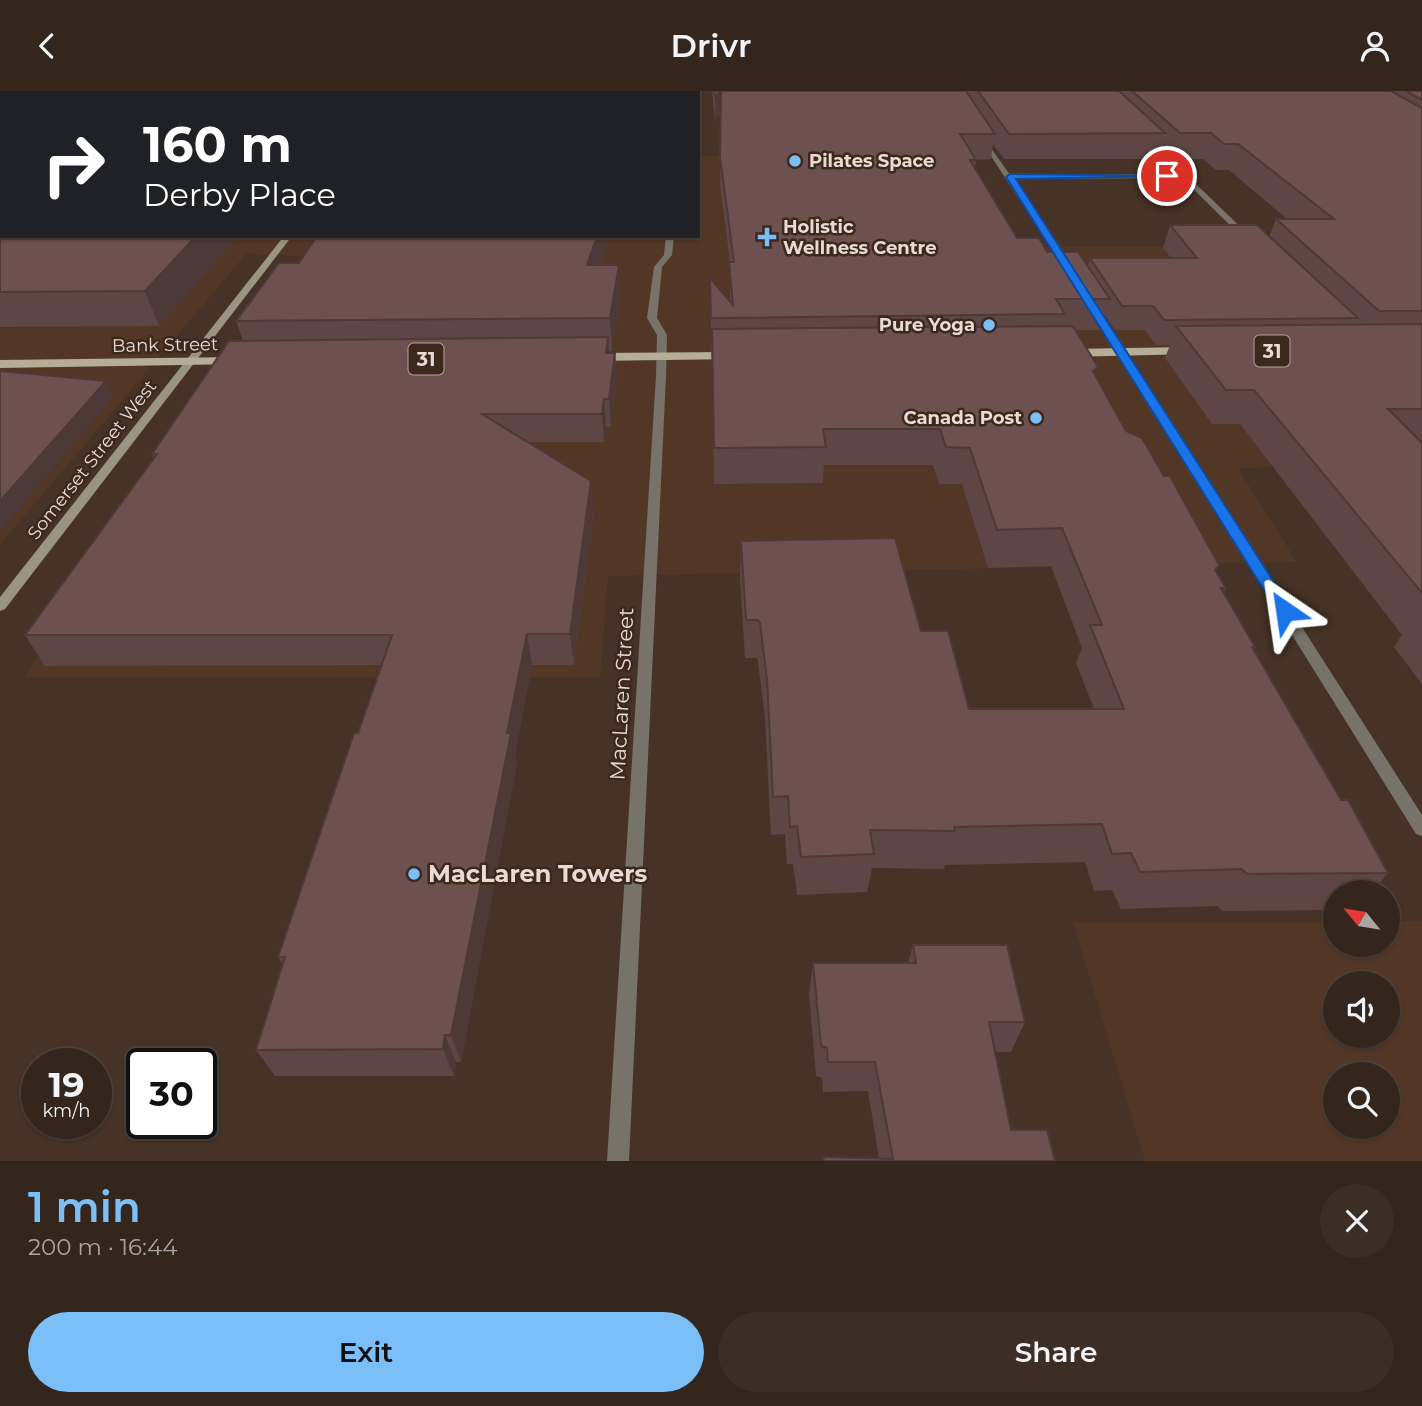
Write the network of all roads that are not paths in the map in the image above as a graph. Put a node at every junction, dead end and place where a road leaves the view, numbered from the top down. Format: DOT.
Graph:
graph roads {
  1 [pos="971,122"];
  2 [pos="1139,133"];
  3 [pos="1184,176"];
  4 [pos="1010,177"];
  5 [pos="286,238"];
  6 [pos="670,238"];
  7 [pos="1256,247"];
  8 [pos="1074,278"];
  9 [pos="1088,299"];
  10 [pos="1209,351"];
  11 [pos="1052,353"];
  12 [pos="1123,353"];
  13 [pos="660,356"];
  14 [pos="752,356"];
  15 [pos="579,358"];
  16 [pos="259,361"];
  17 [pos="192,362"];
  18 [pos="0,364"];
  19 [pos="0,606"];
  20 [pos="1422,829"];
  21 [pos="618,1161"];
  1 -- 4 [label="street"];
  2 -- 3 [label="street"];
  3 -- 4 [label="street"];
  3 -- 7 [label="street"];
  4 -- 8 [label="street"];
  5 -- 17 [label="main road, Somerset Street West"];
  6 -- 13 [label="street, MacLaren Street"];
  9 -- 12 [label="street"];
  10 -- 12 [label="main road"];
  11 -- 12 [label="main road"];
  12 -- 20 [label="street"];
  13 -- 14 [label="main road"];
  13 -- 15 [label="main road"];
  13 -- 21 [label="street, MacLaren Street"];
  16 -- 17 [label="main road, Bank Street"];
  17 -- 18 [label="main road, Bank Street"];
  17 -- 19 [label="main road, Somerset Street West"];
}
